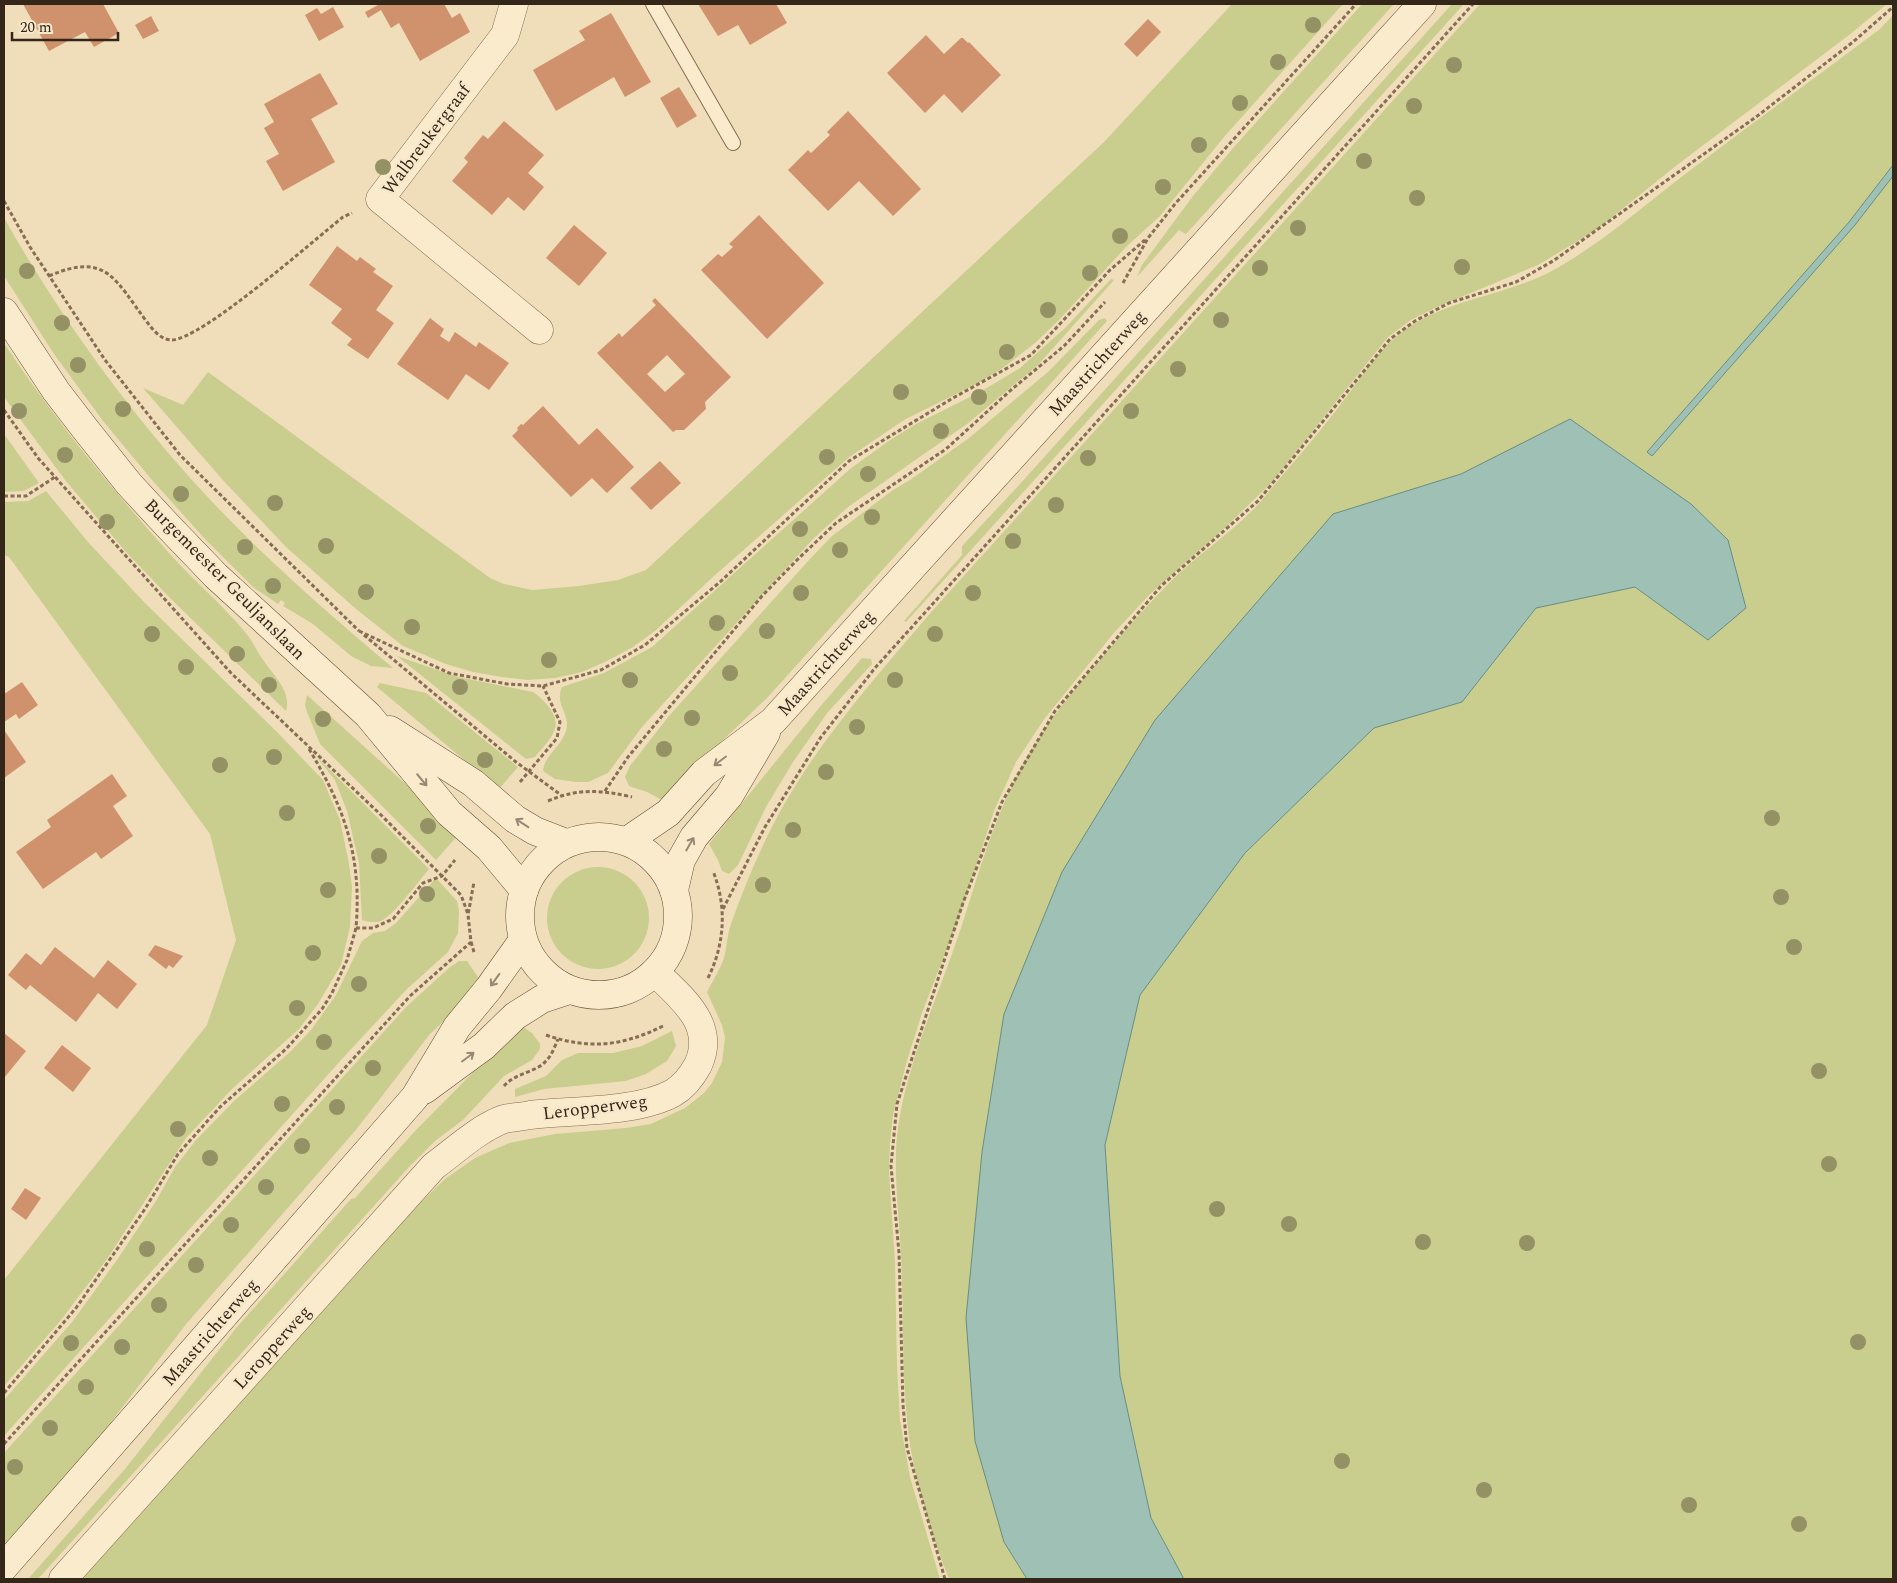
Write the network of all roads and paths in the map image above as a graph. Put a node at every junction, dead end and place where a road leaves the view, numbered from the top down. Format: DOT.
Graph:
graph roads {
  1 [pos="514,4"];
  2 [pos="653,4"];
  3 [pos="1356,4"];
  4 [pos="1422,4"];
  5 [pos="1473,4"];
  6 [pos="1893,7"];
  7 [pos="733,143"];
  8 [pos="380,199"];
  9 [pos="4,201"];
  10 [pos="1148,238"];
  11 [pos="49,276"];
  12 [pos="1116,290"];
  13 [pos="1110,297"];
  14 [pos="4,312"];
  15 [pos="539,330"];
  16 [pos="4,410"];
  17 [pos="55,477"];
  18 [pos="4,496"];
  19 [pos="359,631"];
  20 [pos="368,715"];
  21 [pos="773,721"];
  22 [pos="561,795"];
  23 [pos="515,819"];
  24 [pos="627,841"];
  25 [pos="566,843"];
  26 [pos="489,848"];
  27 [pos="524,890"];
  28 [pos="674,890"];
  29 [pos="468,915"];
  30 [pos="356,928"];
  31 [pos="523,940"];
  32 [pos="655,972"];
  33 [pos="569,990"];
  34 [pos="689,1005"];
  35 [pos="558,1039"];
  36 [pos="415,1097"];
  37 [pos="489,1126"];
  38 [pos="4,1393"];
  39 [pos="4,1444"];
  40 [pos="4,1567"];
  41 [pos="63,1579"];
  42 [pos="945,1579"];
  1 -- 8 [label="main road, Walbreukergraaf"];
  2 -- 7 [label="lane"];
  3 -- 10 [label="path"];
  4 -- 21 [label="main road, Maastrichterweg"];
  5 -- 34 [label="path"];
  6 -- 42 [label="path"];
  8 -- 11 [label="path"];
  8 -- 15 [label="main road, Walbreukergraaf"];
  9 -- 11 [label="path"];
  10 -- 12 [label="path"];
  10 -- 19 [label="path"];
  11 -- 19 [label="path"];
  13 -- 22 [label="path"];
  14 -- 20 [label="main road, Burgemeester Geuljanslaan"];
  16 -- 17 [label="path"];
  17 -- 18 [label="path"];
  17 -- 29 [label="path"];
  19 -- 22 [label="path"];
  20 -- 23 [label="main road, Burgemeester Geuljanslaan"];
  20 -- 26 [label="main road, Burgemeester Geuljanslaan, one-way"];
  21 -- 24 [label="main road, Maastrichterweg, one-way"];
  28 -- 21 [label="main road, Maastrichterweg, one-way"];
  22 -- 23 [label="path"];
  25 -- 23 [label="main road, Burgemeester Geuljanslaan, one-way"];
  24 -- 25 [label="main road"];
  24 -- 28 [label="main road"];
  25 -- 27 [label="main road"];
  26 -- 27 [label="main road, Burgemeester Geuljanslaan"];
  26 -- 29 [label="path"];
  27 -- 31 [label="main road"];
  28 -- 32 [label="main road"];
  29 -- 39 [label="path"];
  30 -- 38 [label="path"];
  31 -- 33 [label="main road"];
  31 -- 36 [label="main road, Maastrichterweg, one-way"];
  32 -- 33 [label="main road"];
  32 -- 34 [label="main road, Leropperweg"];
  36 -- 33 [label="main road, Maastrichterweg, one-way"];
  34 -- 37 [label="main road, Leropperweg"];
  35 -- 37 [label="path"];
  36 -- 40 [label="main road, Maastrichterweg"];
  37 -- 41 [label="main road, Leropperweg"];
}
